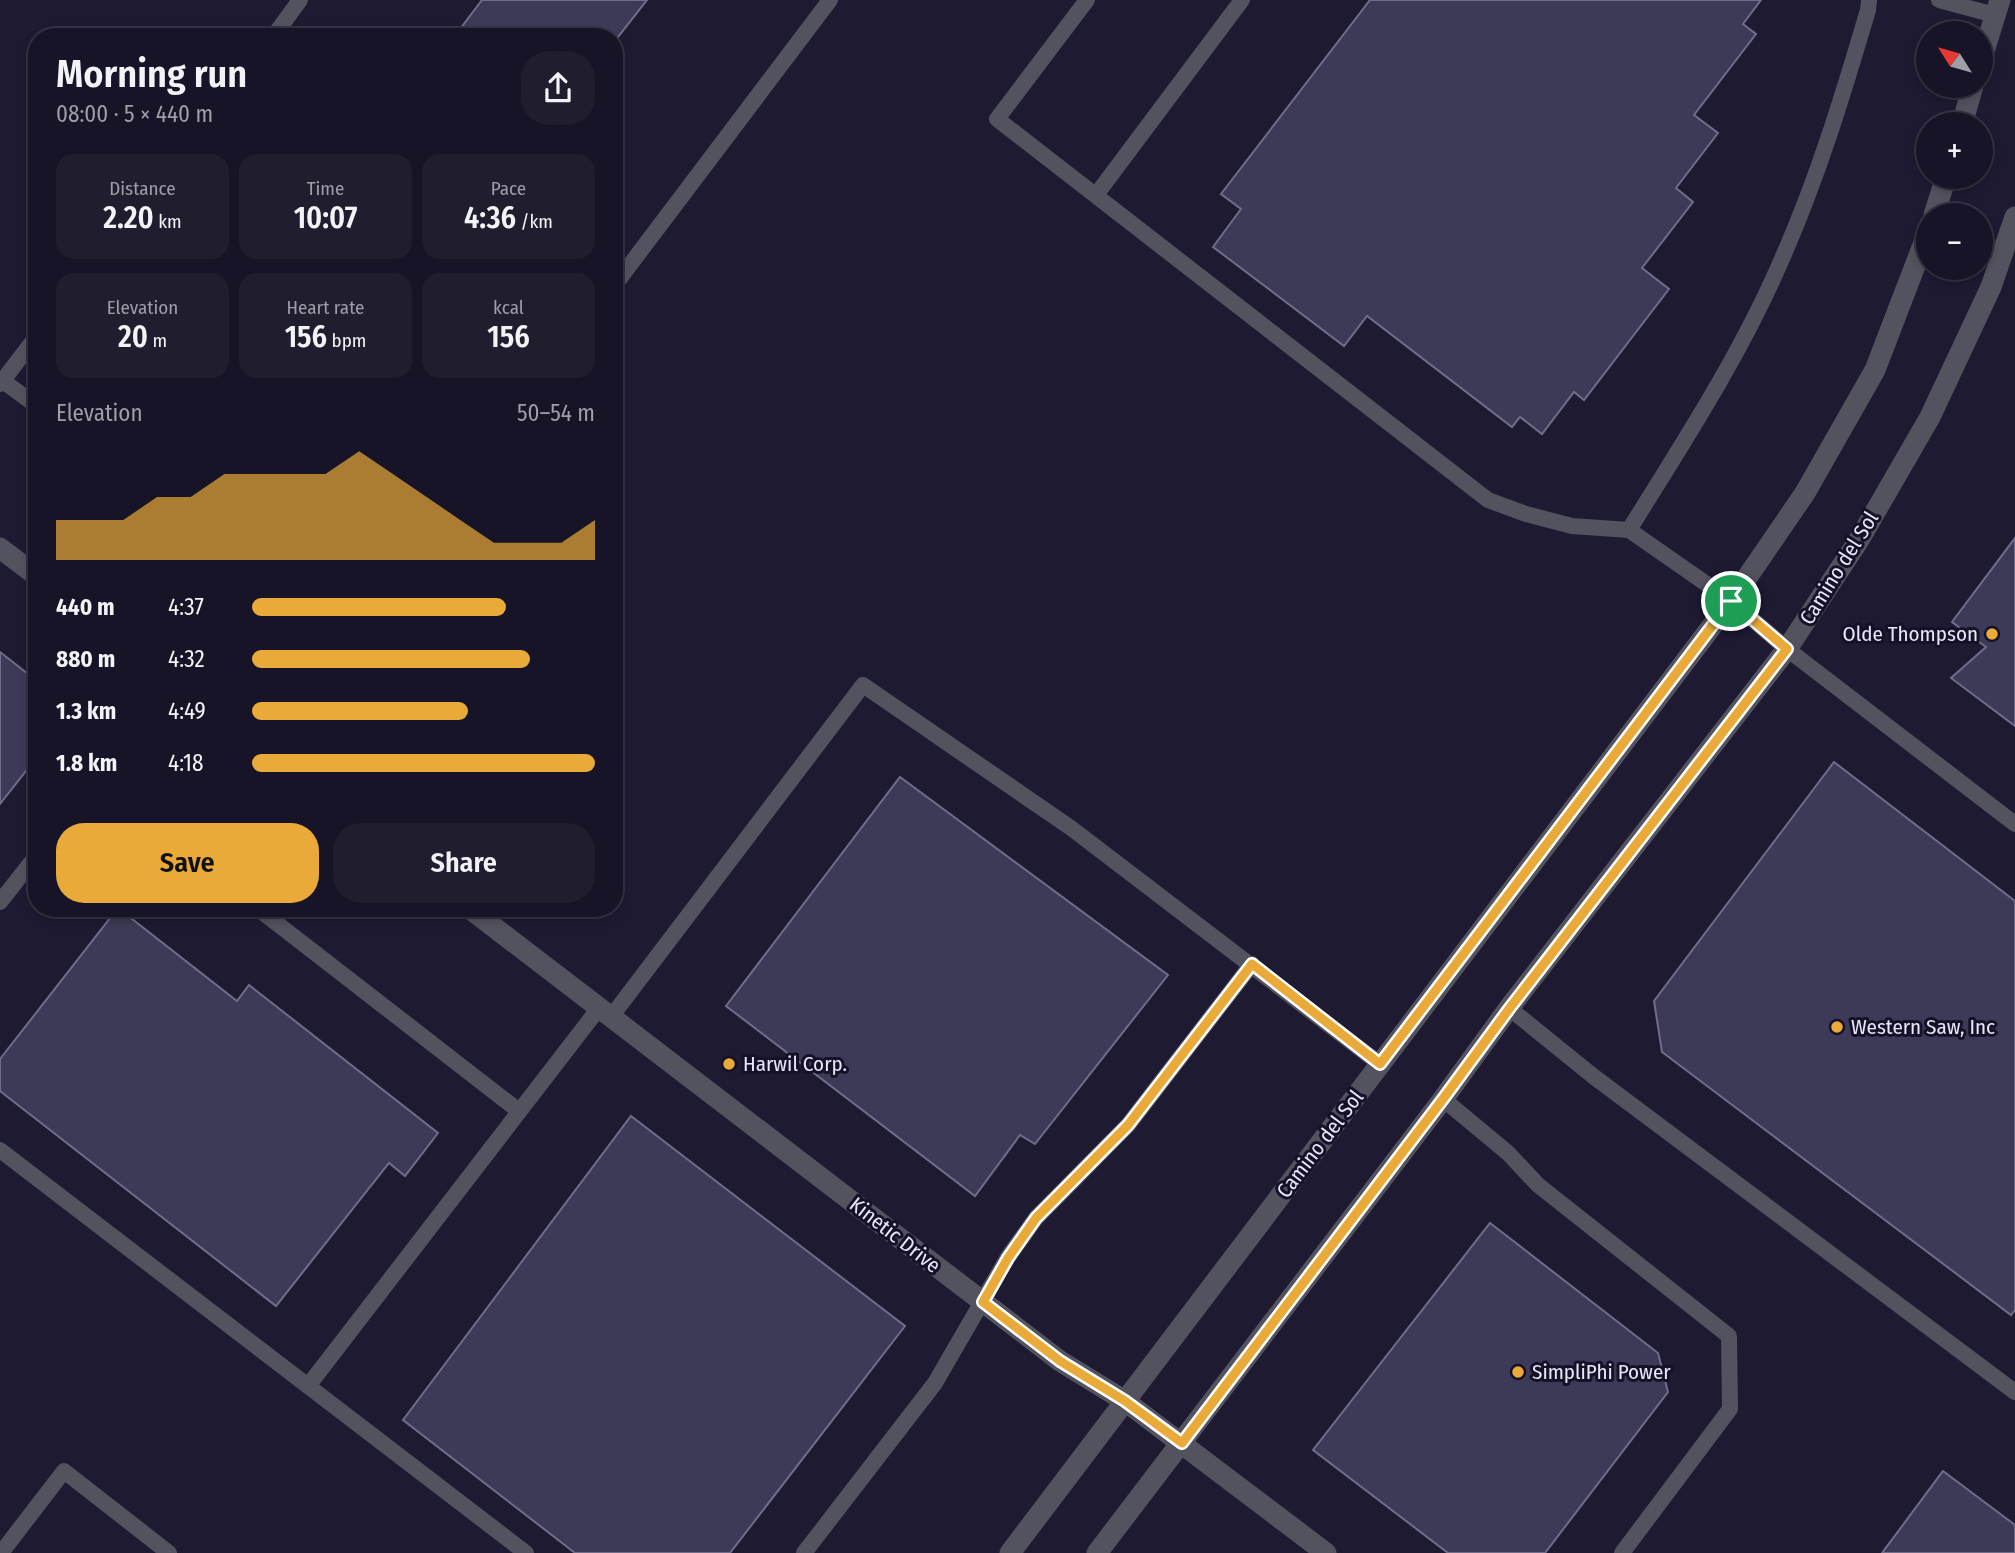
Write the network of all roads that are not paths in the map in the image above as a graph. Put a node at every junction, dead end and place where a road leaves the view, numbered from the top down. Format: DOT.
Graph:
graph roads {
  1 [pos="300,0"];
  2 [pos="830,0"];
  3 [pos="1087,0"];
  4 [pos="1242,0"];
  5 [pos="1869,0"];
  6 [pos="1938,0"];
  7 [pos="1997,8"];
  8 [pos="280,28"];
  9 [pos="1096,195"];
  10 [pos="2015,217"];
  11 [pos="1916,264"];
  12 [pos="623,274"];
  13 [pos="28,348"];
  14 [pos="1,382"];
  15 [pos="28,400"];
  16 [pos="1629,530"];
  17 [pos="0,548"];
  18 [pos="28,569"];
  19 [pos="1731,601"];
  20 [pos="1787,649"];
  21 [pos="2015,824"];
  22 [pos="28,866"];
  23 [pos="0,902"];
  24 [pos="269,917"];
  25 [pos="481,917"];
  26 [pos="1252,964"];
  27 [pos="1509,1009"];
  28 [pos="605,1012"];
  29 [pos="1380,1064"];
  30 [pos="1443,1099"];
  31 [pos="519,1111"];
  32 [pos="0,1150"];
  33 [pos="983,1302"];
  34 [pos="308,1386"];
  35 [pos="2015,1392"];
  36 [pos="1125,1401"];
  37 [pos="1182,1443"];
  38 [pos="1314,1549"];
  39 [pos="1,1553"];
  40 [pos="169,1553"];
  41 [pos="526,1553"];
  42 [pos="804,1553"];
  43 [pos="1010,1553"];
  44 [pos="1097,1553"];
  45 [pos="1622,1553"];
  1 -- 8 [label="lane"];
  2 -- 12 [label="lane"];
  3 -- 9 [label="lane"];
  4 -- 9 [label="lane"];
  5 -- 16 [label="lane"];
  6 -- 7 [label="lane"];
  9 -- 16 [label="lane"];
  10 -- 20 [label="street, Camino del Sol"];
  11 -- 19 [label="street, Camino del Sol"];
  13 -- 14 [label="lane"];
  14 -- 15 [label="lane"];
  16 -- 19 [label="lane"];
  17 -- 18 [label="street"];
  19 -- 20 [label="lane"];
  19 -- 29 [label="street, Camino del Sol"];
  20 -- 21 [label="lane"];
  20 -- 27 [label="street, Camino del Sol"];
  22 -- 23 [label="lane"];
  24 -- 31 [label="lane"];
  25 -- 28 [label="street, Kinetic Drive"];
  26 -- 28 [label="lane"];
  26 -- 29 [label="lane"];
  26 -- 33 [label="lane"];
  27 -- 30 [label="street, Camino del Sol"];
  27 -- 35 [label="lane"];
  28 -- 31 [label="lane"];
  28 -- 33 [label="street, Kinetic Drive"];
  29 -- 36 [label="street, Camino del Sol"];
  30 -- 37 [label="street, Camino del Sol"];
  30 -- 45 [label="lane"];
  31 -- 34 [label="lane"];
  32 -- 34 [label="lane"];
  33 -- 36 [label="street, Kinetic Drive"];
  33 -- 42 [label="lane"];
  34 -- 41 [label="lane"];
  36 -- 37 [label="street, Kinetic Drive"];
  36 -- 43 [label="street, Camino del Sol"];
  37 -- 38 [label="street, Kinetic Drive"];
  37 -- 44 [label="street, Camino del Sol"];
  39 -- 40 [label="lane"];
}
